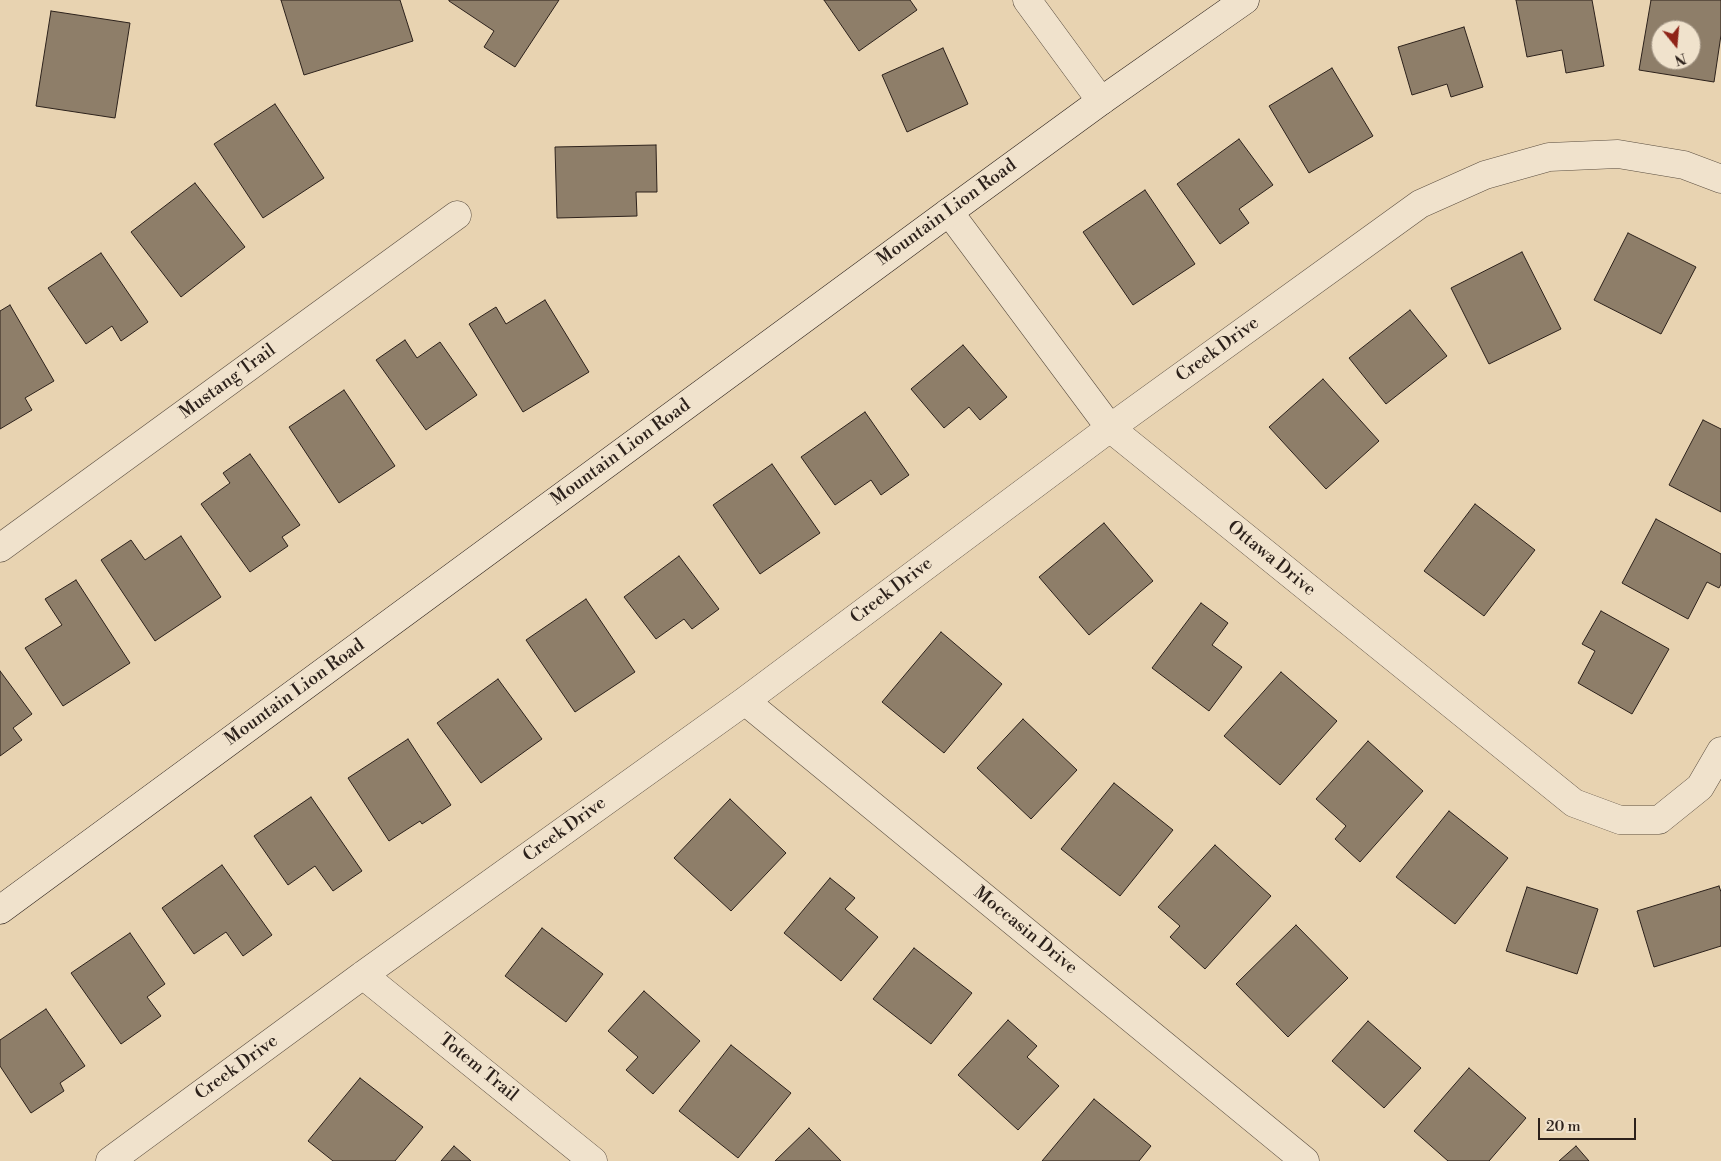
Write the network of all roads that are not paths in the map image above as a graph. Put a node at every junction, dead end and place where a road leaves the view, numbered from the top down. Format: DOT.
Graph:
graph roads {
  1 [pos="1027,0"];
  2 [pos="1244,0"];
  3 [pos="1101,101"];
  4 [pos="1721,180"];
  5 [pos="949,212"];
  6 [pos="457,215"];
  7 [pos="1110,428"];
  8 [pos="0,548"];
  9 [pos="745,701"];
  10 [pos="1721,752"];
  11 [pos="0,910"];
  12 [pos="363,975"];
  13 [pos="110,1161"];
  14 [pos="593,1161"];
  15 [pos="1305,1161"];
  1 -- 3 [label="street"];
  2 -- 3 [label="street, Mountain Lion Road"];
  3 -- 5 [label="street, Mountain Lion Road"];
  4 -- 7 [label="street, Creek Drive"];
  5 -- 7 [label="street, Ottawa Drive"];
  5 -- 11 [label="street, Mountain Lion Road"];
  6 -- 8 [label="street, Mustang Trail"];
  7 -- 9 [label="street, Creek Drive"];
  7 -- 10 [label="street, Ottawa Drive"];
  9 -- 12 [label="street, Creek Drive"];
  9 -- 15 [label="street, Moccasin Drive"];
  12 -- 13 [label="street, Creek Drive"];
  12 -- 14 [label="street, Totem Trail"];
}
